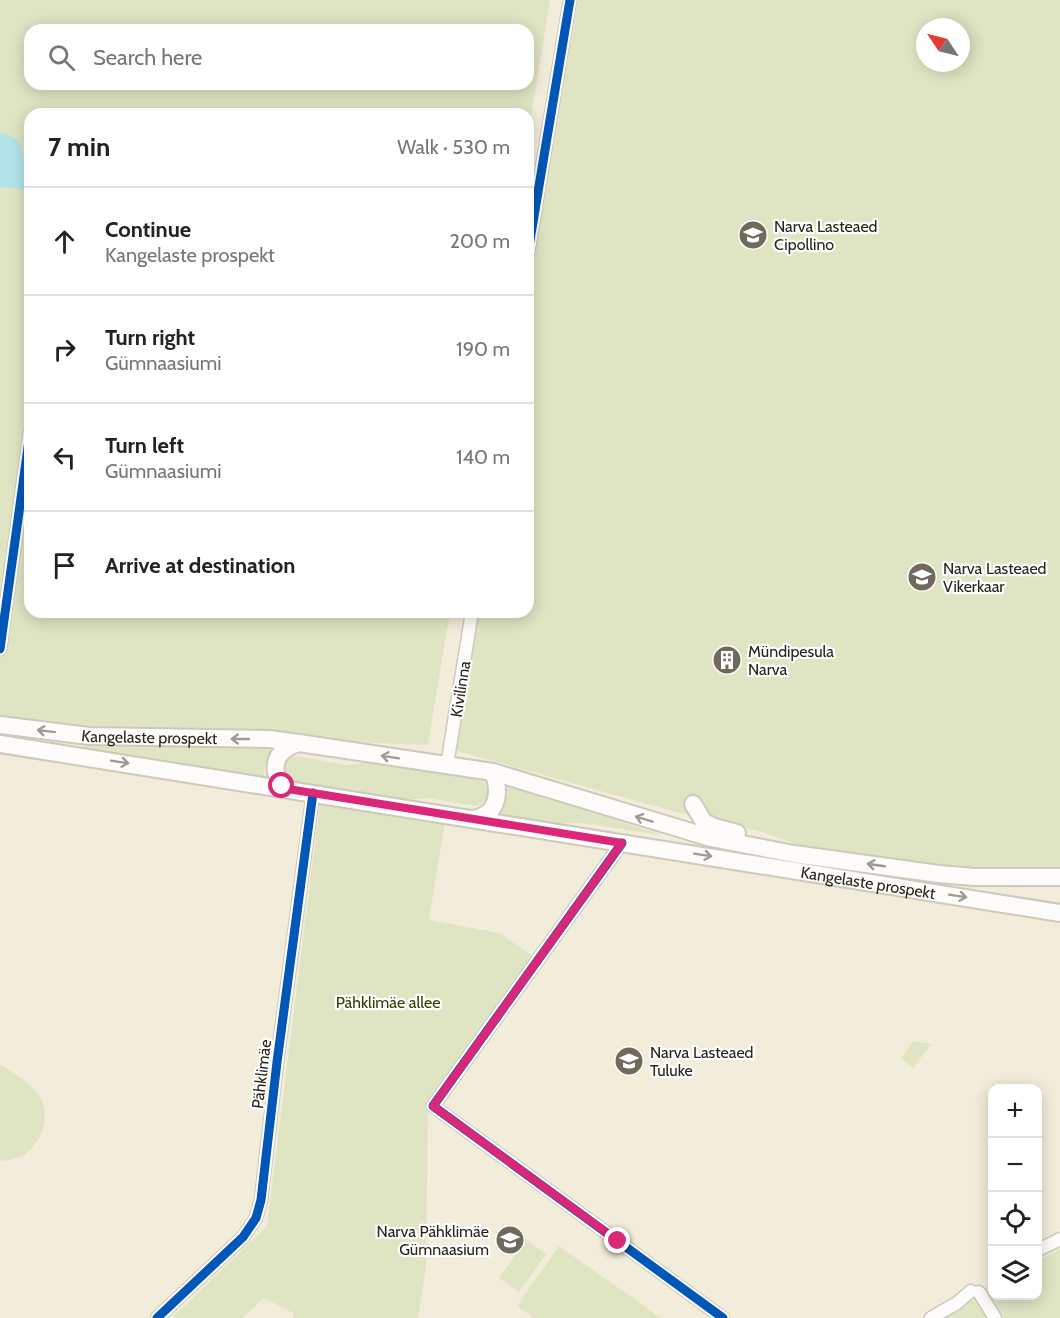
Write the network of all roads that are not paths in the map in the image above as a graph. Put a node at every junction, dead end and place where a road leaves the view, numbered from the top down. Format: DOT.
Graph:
graph roads {
  1 [pos="570,0"];
  2 [pos="534,216"];
  3 [pos="24,476"];
  4 [pos="471,618"];
  5 [pos="0,649"];
  6 [pos="0,725"];
  7 [pos="299,743"];
  8 [pos="0,744"];
  9 [pos="447,765"];
  10 [pos="493,772"];
  11 [pos="288,789"];
  12 [pos="313,793"];
  13 [pos="693,804"];
  14 [pos="473,819"];
  15 [pos="685,831"];
  16 [pos="622,843"];
  17 [pos="677,851"];
  18 [pos="794,854"];
  19 [pos="1060,878"];
  20 [pos="1060,913"];
  21 [pos="1060,1239"];
  22 [pos="1042,1248"];
  23 [pos="157,1318"];
  24 [pos="723,1318"];
  25 [pos="931,1318"];
  26 [pos="995,1318"];
  1 -- 2 [label="street"];
  3 -- 5 [label="street"];
  4 -- 9 [label="street, Kivilinna"];
  7 -- 6 [label="main road, Kangelaste prospekt, one-way"];
  9 -- 7 [label="main road, Kangelaste prospekt, one-way"];
  7 -- 11 [label="main road"];
  8 -- 11 [label="main road, Kangelaste prospekt, one-way"];
  9 -- 10 [label="main road, Kangelaste prospekt"];
  10 -- 14 [label="main road"];
  15 -- 10 [label="main road, Kangelaste prospekt, one-way"];
  11 -- 12 [label="main road, Kangelaste prospekt"];
  12 -- 14 [label="main road, Kangelaste prospekt"];
  12 -- 23 [label="street, Pähklimäe"];
  13 -- 18 [label="main road"];
  14 -- 16 [label="main road, Kangelaste prospekt"];
  15 -- 17 [label="main road"];
  15 -- 18 [label="main road, Kangelaste prospekt"];
  16 -- 17 [label="main road, Kangelaste prospekt"];
  16 -- 24 [label="street"];
  17 -- 20 [label="main road, Kangelaste prospekt, one-way"];
  19 -- 18 [label="main road, Kangelaste prospekt, one-way"];
  21 -- 22 [label="street"];
  25 -- 26 [label="street"];
}
